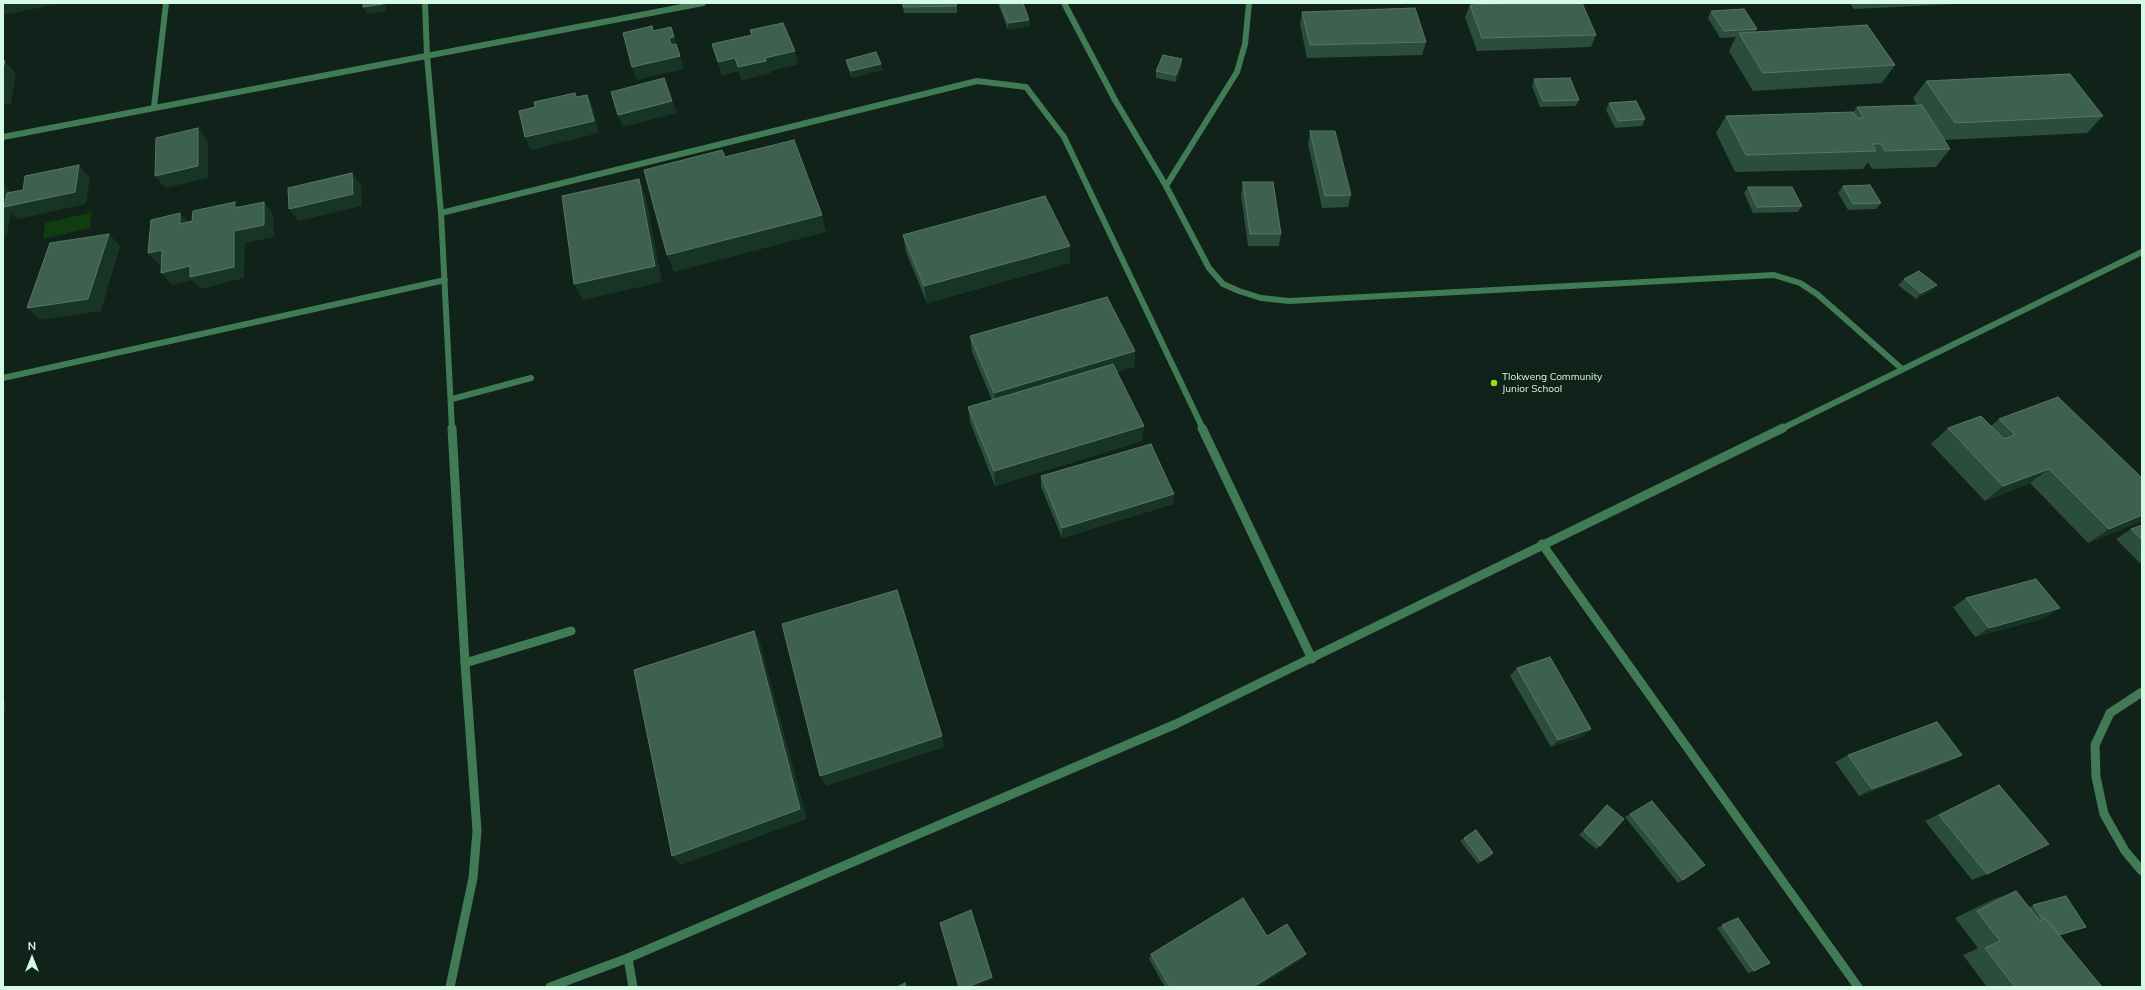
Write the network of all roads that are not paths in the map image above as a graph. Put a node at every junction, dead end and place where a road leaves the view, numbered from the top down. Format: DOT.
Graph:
graph roads {
  1 [pos="166,3"];
  2 [pos="425,3"];
  3 [pos="703,3"];
  4 [pos="1064,3"];
  5 [pos="1249,3"];
  6 [pos="427,56"];
  7 [pos="154,107"];
  8 [pos="3,137"];
  9 [pos="1166,186"];
  10 [pos="441,213"];
  11 [pos="2142,252"];
  12 [pos="445,280"];
  13 [pos="1902,369"];
  14 [pos="3,378"];
  15 [pos="531,378"];
  16 [pos="452,399"];
  17 [pos="1542,544"];
  18 [pos="571,631"];
  19 [pos="1312,659"];
  20 [pos="465,663"];
  21 [pos="2142,692"];
  22 [pos="2142,871"];
  23 [pos="628,958"];
  24 [pos="450,987"];
  25 [pos="550,987"];
  26 [pos="633,987"];
  27 [pos="1858,987"];
  1 -- 7 [label="street"];
  2 -- 6 [label="street"];
  3 -- 6 [label="street"];
  4 -- 9 [label="street"];
  5 -- 9 [label="street"];
  6 -- 7 [label="street"];
  6 -- 10 [label="street"];
  7 -- 8 [label="street"];
  9 -- 13 [label="street"];
  10 -- 12 [label="street"];
  10 -- 19 [label="street"];
  11 -- 13 [label="street"];
  12 -- 14 [label="street"];
  12 -- 16 [label="street"];
  13 -- 17 [label="street"];
  15 -- 16 [label="street"];
  16 -- 20 [label="street"];
  17 -- 19 [label="street"];
  17 -- 27 [label="street"];
  18 -- 20 [label="street"];
  19 -- 23 [label="street"];
  20 -- 24 [label="street"];
  21 -- 22 [label="street"];
  23 -- 25 [label="street"];
  23 -- 26 [label="street"];
}
